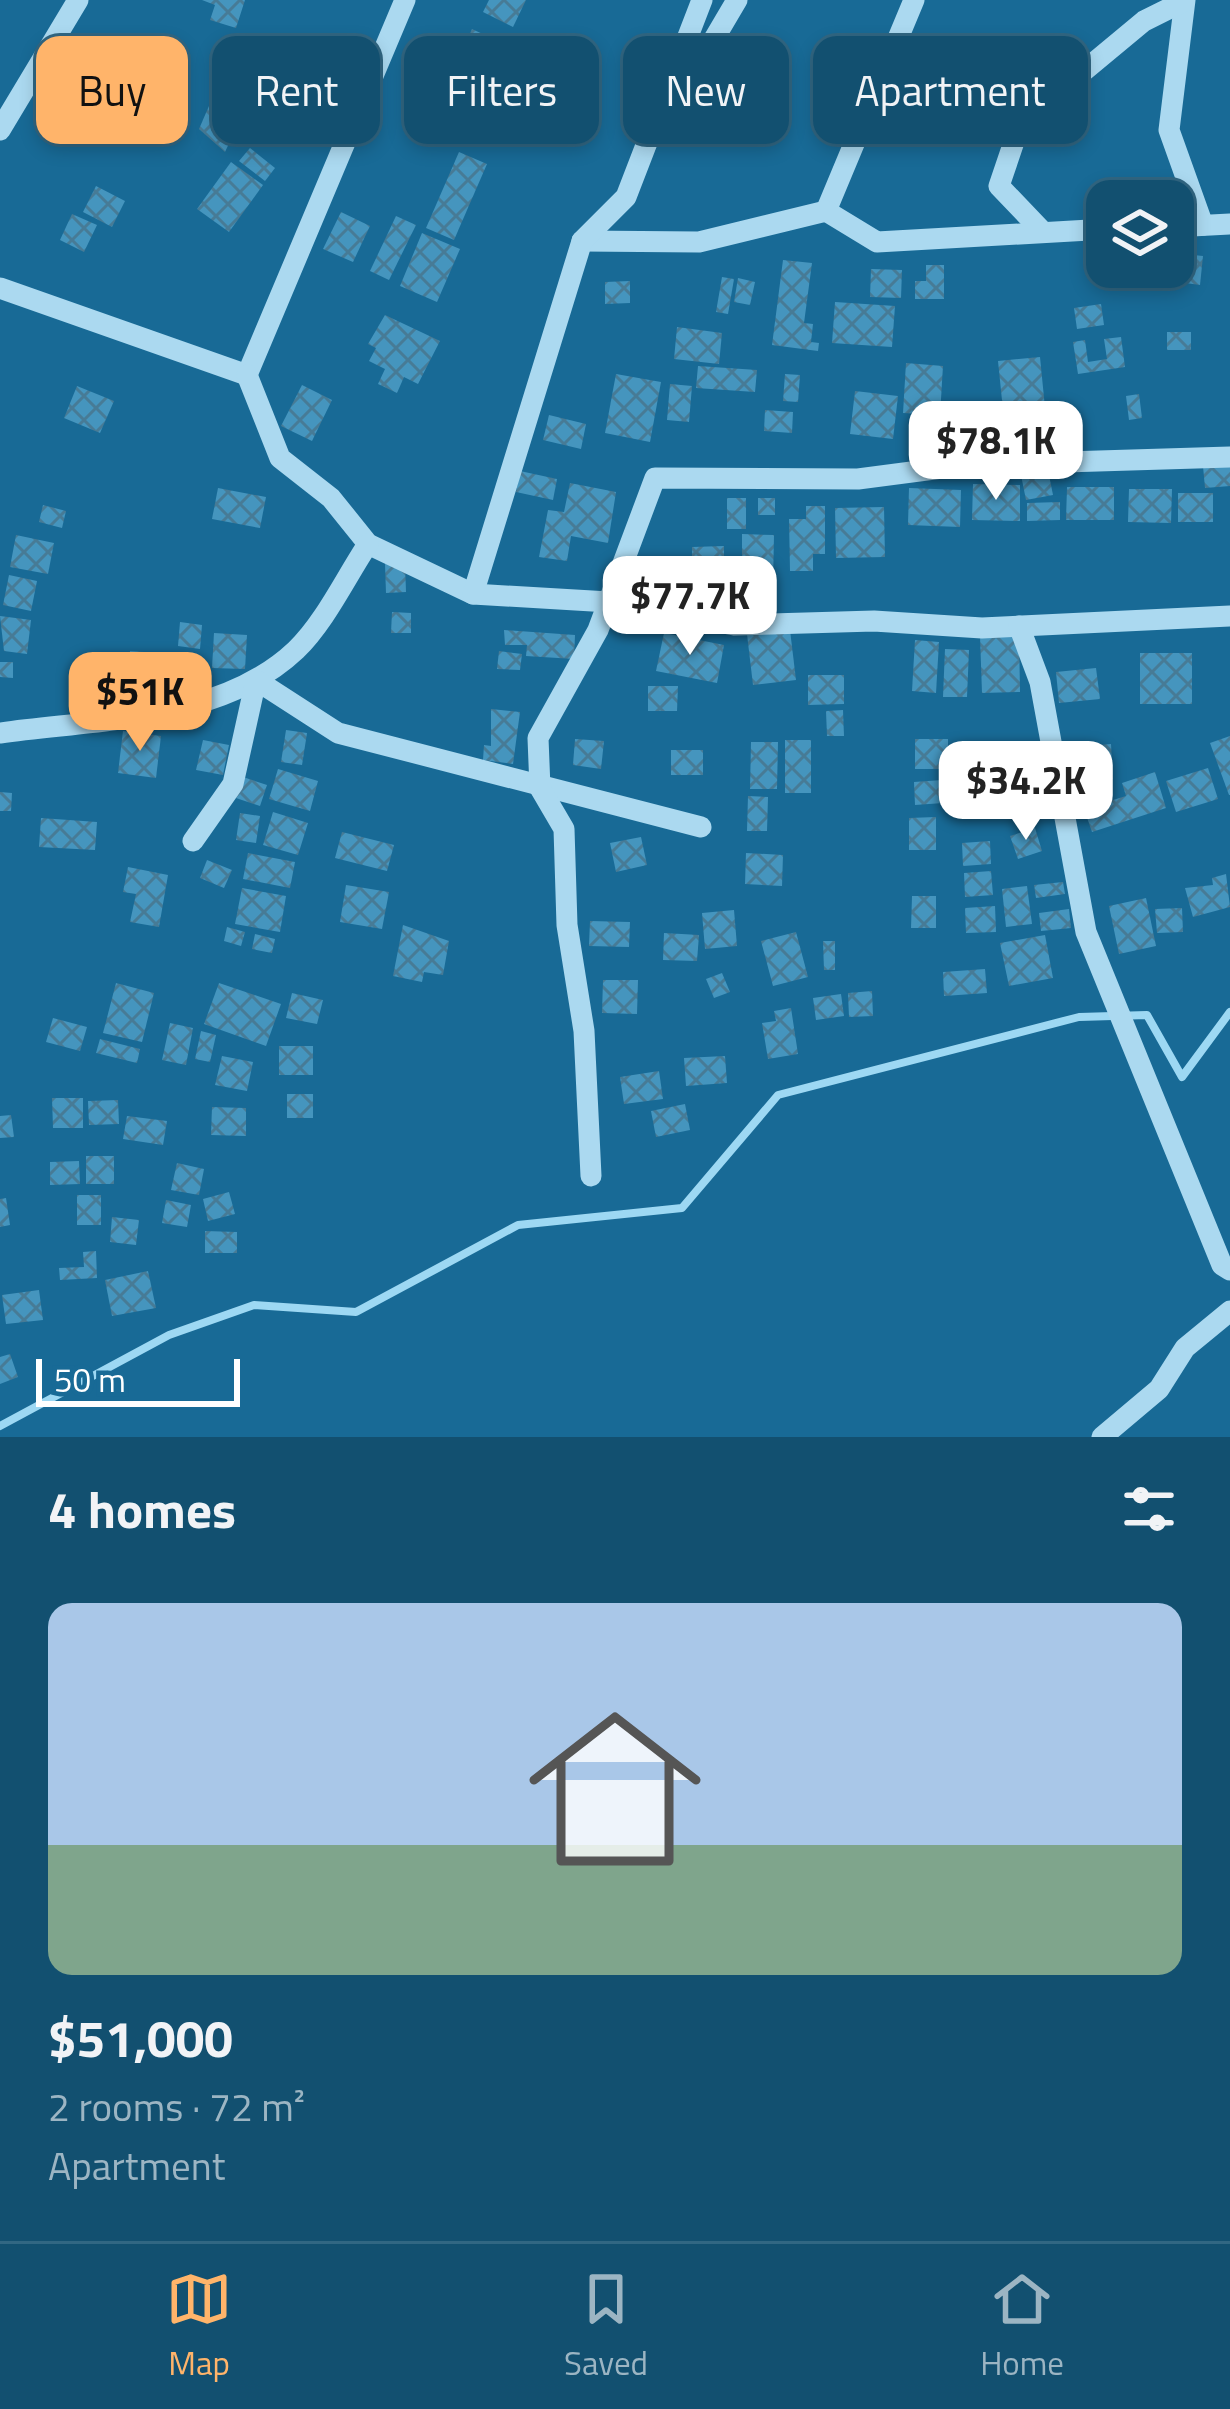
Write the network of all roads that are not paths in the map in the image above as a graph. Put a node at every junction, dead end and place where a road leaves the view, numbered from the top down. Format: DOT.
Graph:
graph roads {
  1 [pos="78,0"];
  2 [pos="405,0"];
  3 [pos="702,0"];
  4 [pos="737,0"];
  5 [pos="914,0"];
  6 [pos="1185,1"];
  7 [pos="0,130"];
  8 [pos="626,197"];
  9 [pos="826,211"];
  10 [pos="1230,224"];
  11 [pos="1194,225"];
  12 [pos="1203,225"];
  13 [pos="1086,231"];
  14 [pos="1043,232"];
  15 [pos="582,241"];
  16 [pos="0,288"];
  17 [pos="248,375"];
  18 [pos="1230,457"];
  19 [pos="368,544"];
  20 [pos="473,594"];
  21 [pos="609,602"];
  22 [pos="1230,616"];
  23 [pos="1019,626"];
  24 [pos="256,680"];
  25 [pos="0,733"];
  26 [pos="540,788"];
  27 [pos="701,827"];
  28 [pos="193,841"];
  29 [pos="591,1176"];
  30 [pos="1230,1270"];
  31 [pos="1230,1311"];
  32 [pos="1102,1437"];
  1 -- 7 [label="street"];
  2 -- 17 [label="street"];
  3 -- 8 [label="street"];
  4 -- 8 [label="street"];
  5 -- 9 [label="street"];
  6 -- 12 [label="street"];
  6 -- 14 [label="street"];
  8 -- 15 [label="street"];
  9 -- 14 [label="street"];
  9 -- 15 [label="street"];
  10 -- 12 [label="street"];
  11 -- 12 [label="street"];
  13 -- 14 [label="street"];
  15 -- 20 [label="street"];
  16 -- 17 [label="street"];
  17 -- 19 [label="street"];
  18 -- 21 [label="street"];
  19 -- 20 [label="street"];
  19 -- 24 [label="street"];
  20 -- 21 [label="street"];
  21 -- 23 [label="street"];
  21 -- 26 [label="street"];
  22 -- 23 [label="street"];
  23 -- 30 [label="street"];
  24 -- 25 [label="street"];
  24 -- 26 [label="street"];
  24 -- 28 [label="street"];
  26 -- 27 [label="street"];
  26 -- 29 [label="street"];
  31 -- 32 [label="street"];
}
